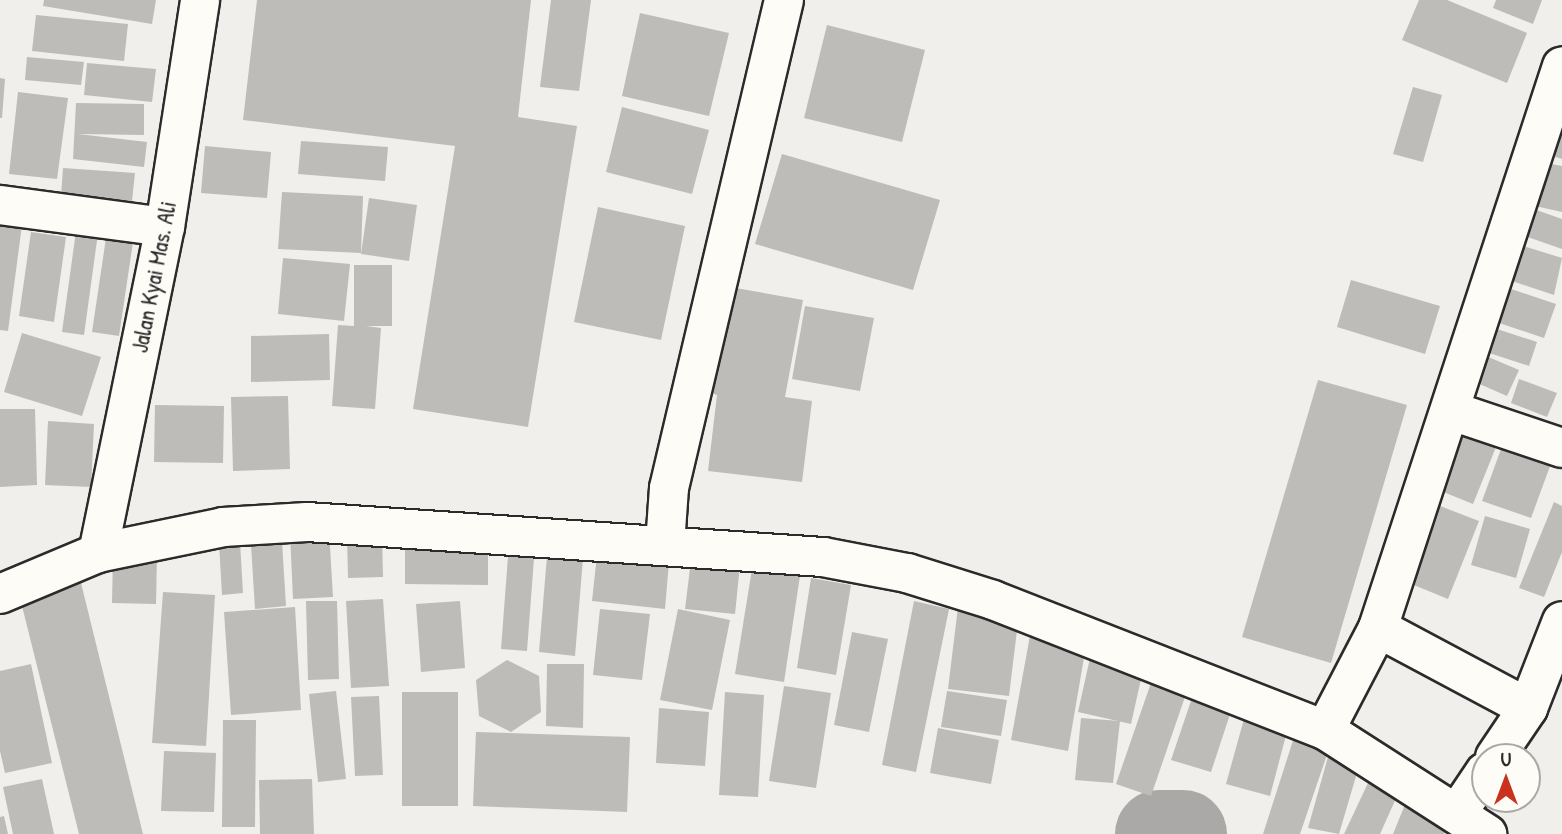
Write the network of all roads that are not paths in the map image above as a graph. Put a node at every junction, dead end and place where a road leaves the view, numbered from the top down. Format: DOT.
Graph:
graph roads {
  1 [pos="200,0"];
  2 [pos="784,0"];
  3 [pos="1562,66"];
  4 [pos="0,205"];
  5 [pos="165,227"];
  6 [pos="1451,411"];
  7 [pos="1562,448"];
  8 [pos="667,516"];
  9 [pos="98,552"];
  10 [pos="0,594"];
  11 [pos="1562,621"];
  12 [pos="1378,628"];
  13 [pos="1528,708"];
  14 [pos="1325,730"];
  15 [pos="1505,743"];
  16 [pos="1472,823"];
  1 -- 5 [label="street, Jalan Kyai Mas. Ali"];
  2 -- 8 [label="street"];
  3 -- 6 [label="street"];
  4 -- 5 [label="street"];
  5 -- 9 [label="street, Jalan Kyai Mas. Ali"];
  6 -- 7 [label="street"];
  6 -- 12 [label="street"];
  8 -- 9 [label="street"];
  8 -- 14 [label="street"];
  9 -- 10 [label="street"];
  11 -- 13 [label="street"];
  12 -- 13 [label="street"];
  12 -- 14 [label="street"];
  13 -- 15 [label="street"];
  14 -- 16 [label="street"];
}
